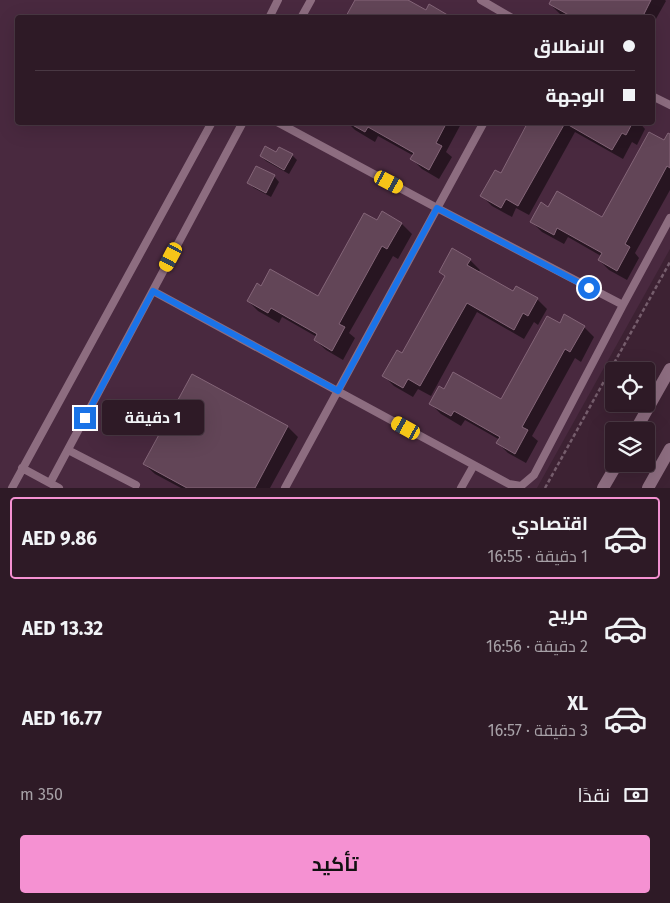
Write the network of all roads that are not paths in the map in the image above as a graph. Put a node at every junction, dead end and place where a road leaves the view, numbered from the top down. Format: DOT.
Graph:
graph roads {
  1 [pos="278,0"];
  2 [pos="311,0"];
  3 [pos="481,0"];
  4 [pos="270,15"];
  5 [pos="303,15"];
  6 [pos="507,15"];
  7 [pos="655,98"];
  8 [pos="670,106"];
  9 [pos="210,125"];
  10 [pos="241,125"];
  11 [pos="283,125"];
  12 [pos="482,125"];
  13 [pos="437,208"];
  14 [pos="670,218"];
  15 [pos="153,291"];
  16 [pos="623,305"];
  17 [pos="670,369"];
  18 [pos="338,391"];
  19 [pos="640,422"];
  20 [pos="670,449"];
  21 [pos="68,450"];
  22 [pos="474,465"];
  23 [pos="22,468"];
  24 [pos="612,472"];
  25 [pos="50,483"];
  26 [pos="136,485"];
  27 [pos="12,488"];
  28 [pos="59,488"];
  29 [pos="285,488"];
  30 [pos="461,488"];
  31 [pos="603,488"];
  32 [pos="648,488"];
  1 -- 4 [label="lane"];
  2 -- 5 [label="lane"];
  3 -- 6 [label="lane"];
  7 -- 8 [label="lane"];
  9 -- 23 [label="lane"];
  10 -- 15 [label="lane"];
  11 -- 13 [label="lane"];
  12 -- 13 [label="lane"];
  13 -- 16 [label="lane"];
  13 -- 18 [label="lane"];
  14 -- 16 [label="lane"];
  15 -- 18 [label="lane"];
  15 -- 21 [label="lane"];
  16 -- 22 [label="lane"];
  17 -- 19 [label="street"];
  18 -- 22 [label="lane"];
  18 -- 29 [label="lane"];
  20 -- 32 [label="street"];
  21 -- 25 [label="lane"];
  21 -- 26 [label="lane"];
  22 -- 30 [label="lane"];
  23 -- 25 [label="lane"];
  23 -- 27 [label="lane"];
  24 -- 31 [label="street"];
  25 -- 28 [label="lane"];
}
